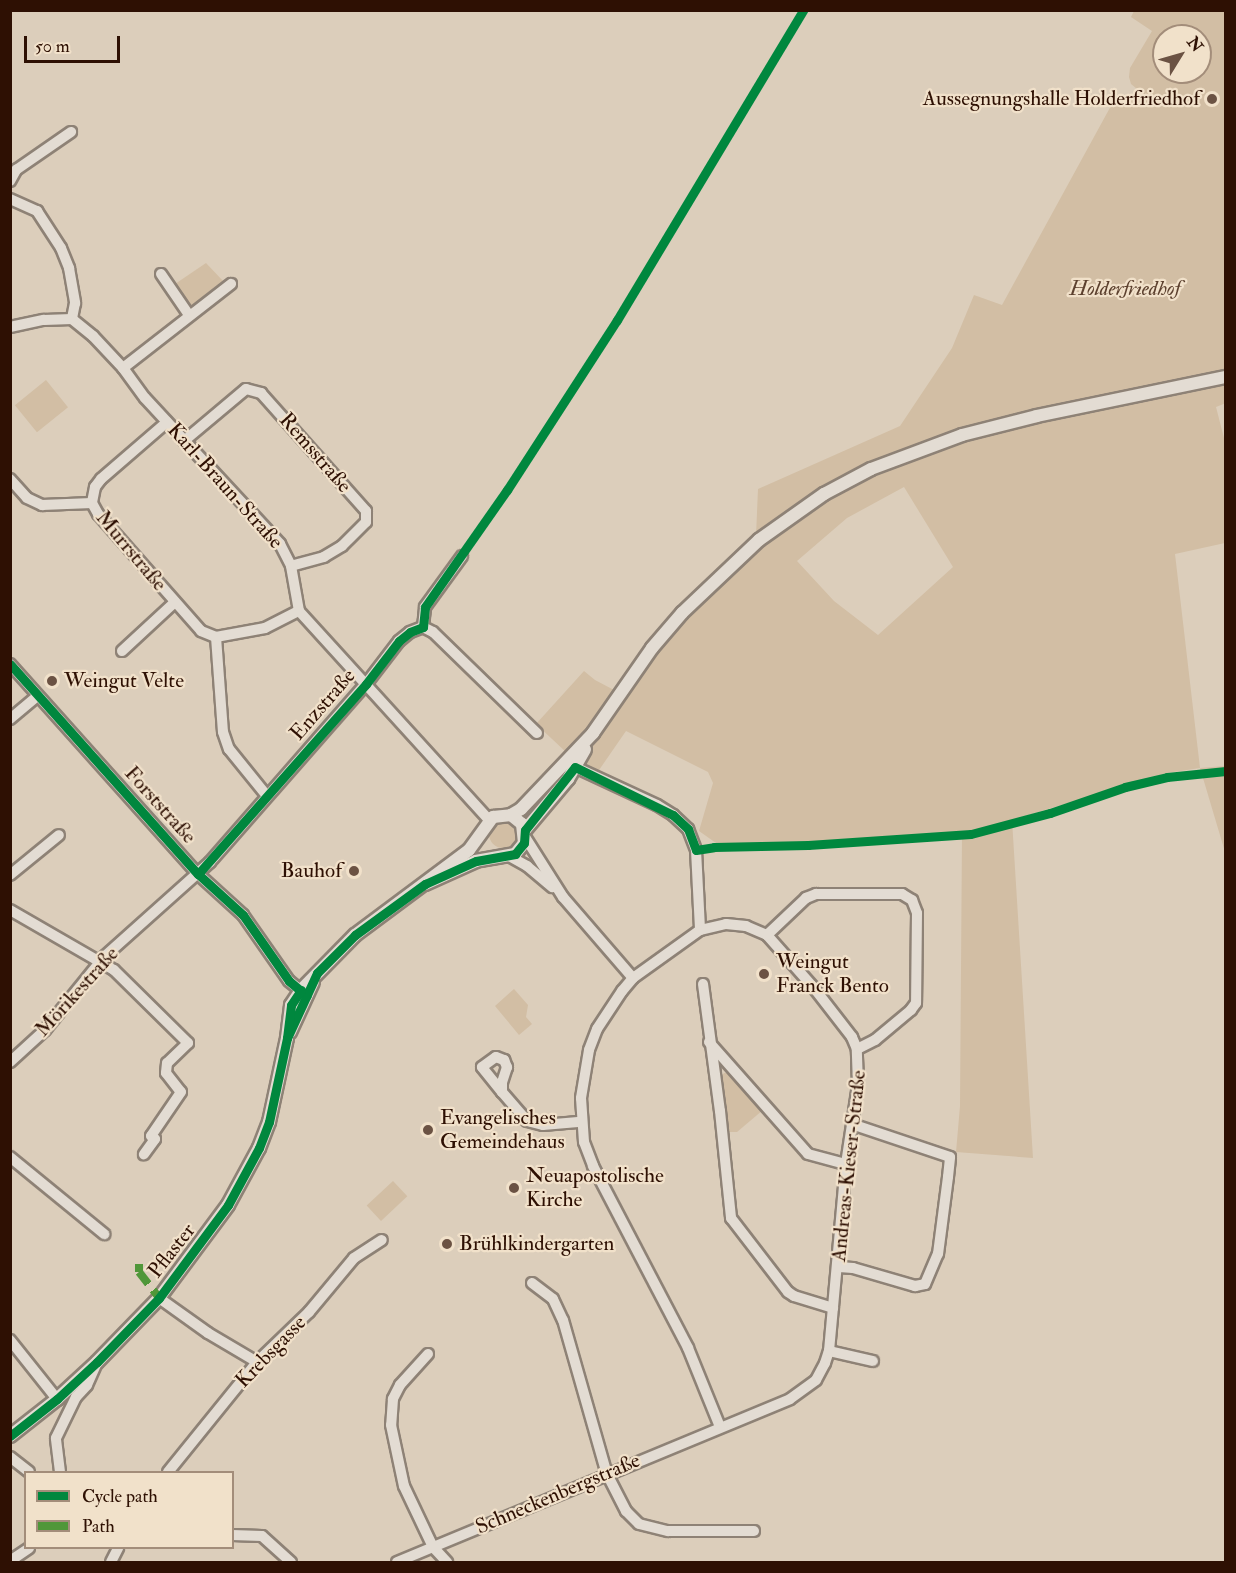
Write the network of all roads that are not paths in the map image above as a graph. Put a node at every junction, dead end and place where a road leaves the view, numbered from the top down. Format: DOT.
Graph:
graph roads {
  1 [pos="71,132"];
  2 [pos="10,181"];
  3 [pos="10,199"];
  4 [pos="161,274"];
  5 [pos="231,284"];
  6 [pos="189,315"];
  7 [pos="72,319"];
  8 [pos="10,327"];
  9 [pos="123,368"];
  10 [pos="1226,377"];
  11 [pos="167,422"];
  12 [pos="184,441"];
  13 [pos="10,479"];
  14 [pos="92,503"];
  15 [pos="462,556"];
  16 [pos="291,566"];
  17 [pos="175,602"];
  18 [pos="299,611"];
  19 [pos="423,627"];
  20 [pos="216,637"];
  21 [pos="122,651"];
  22 [pos="10,664"];
  23 [pos="366,684"];
  24 [pos="37,696"];
  25 [pos="10,719"];
  26 [pos="537,733"];
  27 [pos="593,733"];
  28 [pos="575,767"];
  29 [pos="267,796"];
  30 [pos="511,815"];
  31 [pos="489,819"];
  32 [pos="525,833"];
  33 [pos="59,835"];
  34 [pos="482,835"];
  35 [pos="495,855"];
  36 [pos="509,856"];
  37 [pos="198,874"];
  38 [pos="10,875"];
  39 [pos="424,884"];
  40 [pos="563,897"];
  41 [pos="10,910"];
  42 [pos="700,930"];
  43 [pos="767,935"];
  44 [pos="100,961"];
  45 [pos="633,978"];
  46 [pos="703,984"];
  47 [pos="304,993"];
  48 [pos="709,1042"];
  49 [pos="857,1049"];
  50 [pos="10,1062"];
  51 [pos="502,1092"];
  52 [pos="581,1122"];
  53 [pos="852,1124"];
  54 [pos="144,1154"];
  55 [pos="10,1157"];
  56 [pos="846,1164"];
  57 [pos="104,1234"];
  58 [pos="382,1240"];
  59 [pos="839,1267"];
  60 [pos="532,1283"];
  61 [pos="159,1298"];
  62 [pos="833,1308"];
  63 [pos="10,1340"];
  64 [pos="829,1351"];
  65 [pos="428,1354"];
  66 [pos="873,1361"];
  67 [pos="97,1362"];
  68 [pos="257,1362"];
  69 [pos="57,1399"];
  70 [pos="720,1427"];
  71 [pos="10,1436"];
  72 [pos="10,1457"];
  73 [pos="27,1471"];
  74 [pos="60,1471"];
  75 [pos="170,1471"];
  76 [pos="607,1474"];
  77 [pos="754,1532"];
  78 [pos="234,1535"];
  79 [pos="433,1547"];
  80 [pos="28,1549"];
  81 [pos="118,1549"];
  82 [pos="10,1561"];
  83 [pos="111,1563"];
  84 [pos="291,1563"];
  85 [pos="397,1563"];
  86 [pos="447,1563"];
  1 -- 2 [label="street"];
  3 -- 7 [label="street"];
  4 -- 6 [label="street"];
  5 -- 6 [label="street"];
  6 -- 9 [label="street"];
  7 -- 8 [label="street"];
  7 -- 9 [label="street, Karl-Braun-Straße"];
  9 -- 11 [label="street, Karl-Braun-Straße"];
  10 -- 27 [label="street"];
  11 -- 12 [label="street, Karl-Braun-Straße"];
  11 -- 14 [label="street, Murrstraße"];
  12 -- 16 [label="street, Karl-Braun-Straße"];
  12 -- 16 [label="street, Remsstraße"];
  13 -- 14 [label="street"];
  14 -- 17 [label="street, Murrstraße"];
  15 -- 19 [label="street"];
  16 -- 18 [label="street, Karl-Braun-Straße"];
  17 -- 20 [label="street, Murrstraße"];
  17 -- 21 [label="street, Murrstraße"];
  18 -- 20 [label="street"];
  18 -- 23 [label="street"];
  19 -- 23 [label="street, Enzstraße"];
  19 -- 26 [label="street"];
  20 -- 29 [label="street"];
  22 -- 24 [label="street, Forststraße"];
  23 -- 29 [label="street, Enzstraße"];
  23 -- 31 [label="street"];
  24 -- 25 [label="street"];
  24 -- 37 [label="street, Forststraße"];
  27 -- 28 [label="street"];
  27 -- 30 [label="street"];
  28 -- 32 [label="street"];
  28 -- 42 [label="street"];
  29 -- 37 [label="street, Enzstraße"];
  30 -- 31 [label="street"];
  30 -- 32 [label="street"];
  31 -- 34 [label="street"];
  32 -- 36 [label="street"];
  32 -- 40 [label="street"];
  33 -- 38 [label="street"];
  34 -- 35 [label="street"];
  34 -- 39 [label="street"];
  35 -- 36 [label="street"];
  35 -- 39 [label="street"];
  36 -- 40 [label="street"];
  37 -- 44 [label="street, Mörikestraße"];
  37 -- 47 [label="street, Forststraße"];
  39 -- 47 [label="street, Pflaster"];
  40 -- 45 [label="street"];
  41 -- 44 [label="street"];
  42 -- 43 [label="street, Andreas-Kieser-Straße"];
  42 -- 45 [label="street, Andreas-Kieser-Straße"];
  43 -- 49 [label="street, Andreas-Kieser-Straße"];
  43 -- 49 [label="street"];
  44 -- 50 [label="street, Mörikestraße"];
  44 -- 54 [label="street"];
  45 -- 52 [label="street, Andreas-Kieser-Straße"];
  46 -- 48 [label="street"];
  47 -- 61 [label="street, Pflaster"];
  48 -- 56 [label="street"];
  48 -- 62 [label="street"];
  49 -- 53 [label="street, Andreas-Kieser-Straße"];
  51 -- 52 [label="street"];
  52 -- 70 [label="street, Andreas-Kieser-Straße"];
  53 -- 56 [label="street, Andreas-Kieser-Straße"];
  53 -- 59 [label="street"];
  55 -- 57 [label="street"];
  56 -- 59 [label="street, Andreas-Kieser-Straße"];
  58 -- 68 [label="street, Krebsgasse"];
  59 -- 62 [label="street, Andreas-Kieser-Straße"];
  60 -- 76 [label="street"];
  61 -- 67 [label="street, Pflaster"];
  61 -- 68 [label="street"];
  62 -- 64 [label="street, Andreas-Kieser-Straße"];
  63 -- 69 [label="street"];
  64 -- 66 [label="street"];
  64 -- 70 [label="street, Andreas-Kieser-Straße"];
  65 -- 79 [label="street"];
  67 -- 69 [label="street, Pflaster"];
  67 -- 74 [label="street"];
  68 -- 75 [label="street, Krebsgasse"];
  69 -- 71 [label="street, Pflaster"];
  70 -- 76 [label="street, Schneckenbergstraße"];
  72 -- 73 [label="street"];
  76 -- 77 [label="street"];
  76 -- 79 [label="street, Schneckenbergstraße"];
  78 -- 84 [label="street"];
  79 -- 85 [label="street, Schneckenbergstraße"];
  79 -- 86 [label="street"];
  80 -- 82 [label="street"];
  81 -- 83 [label="street"];
}
